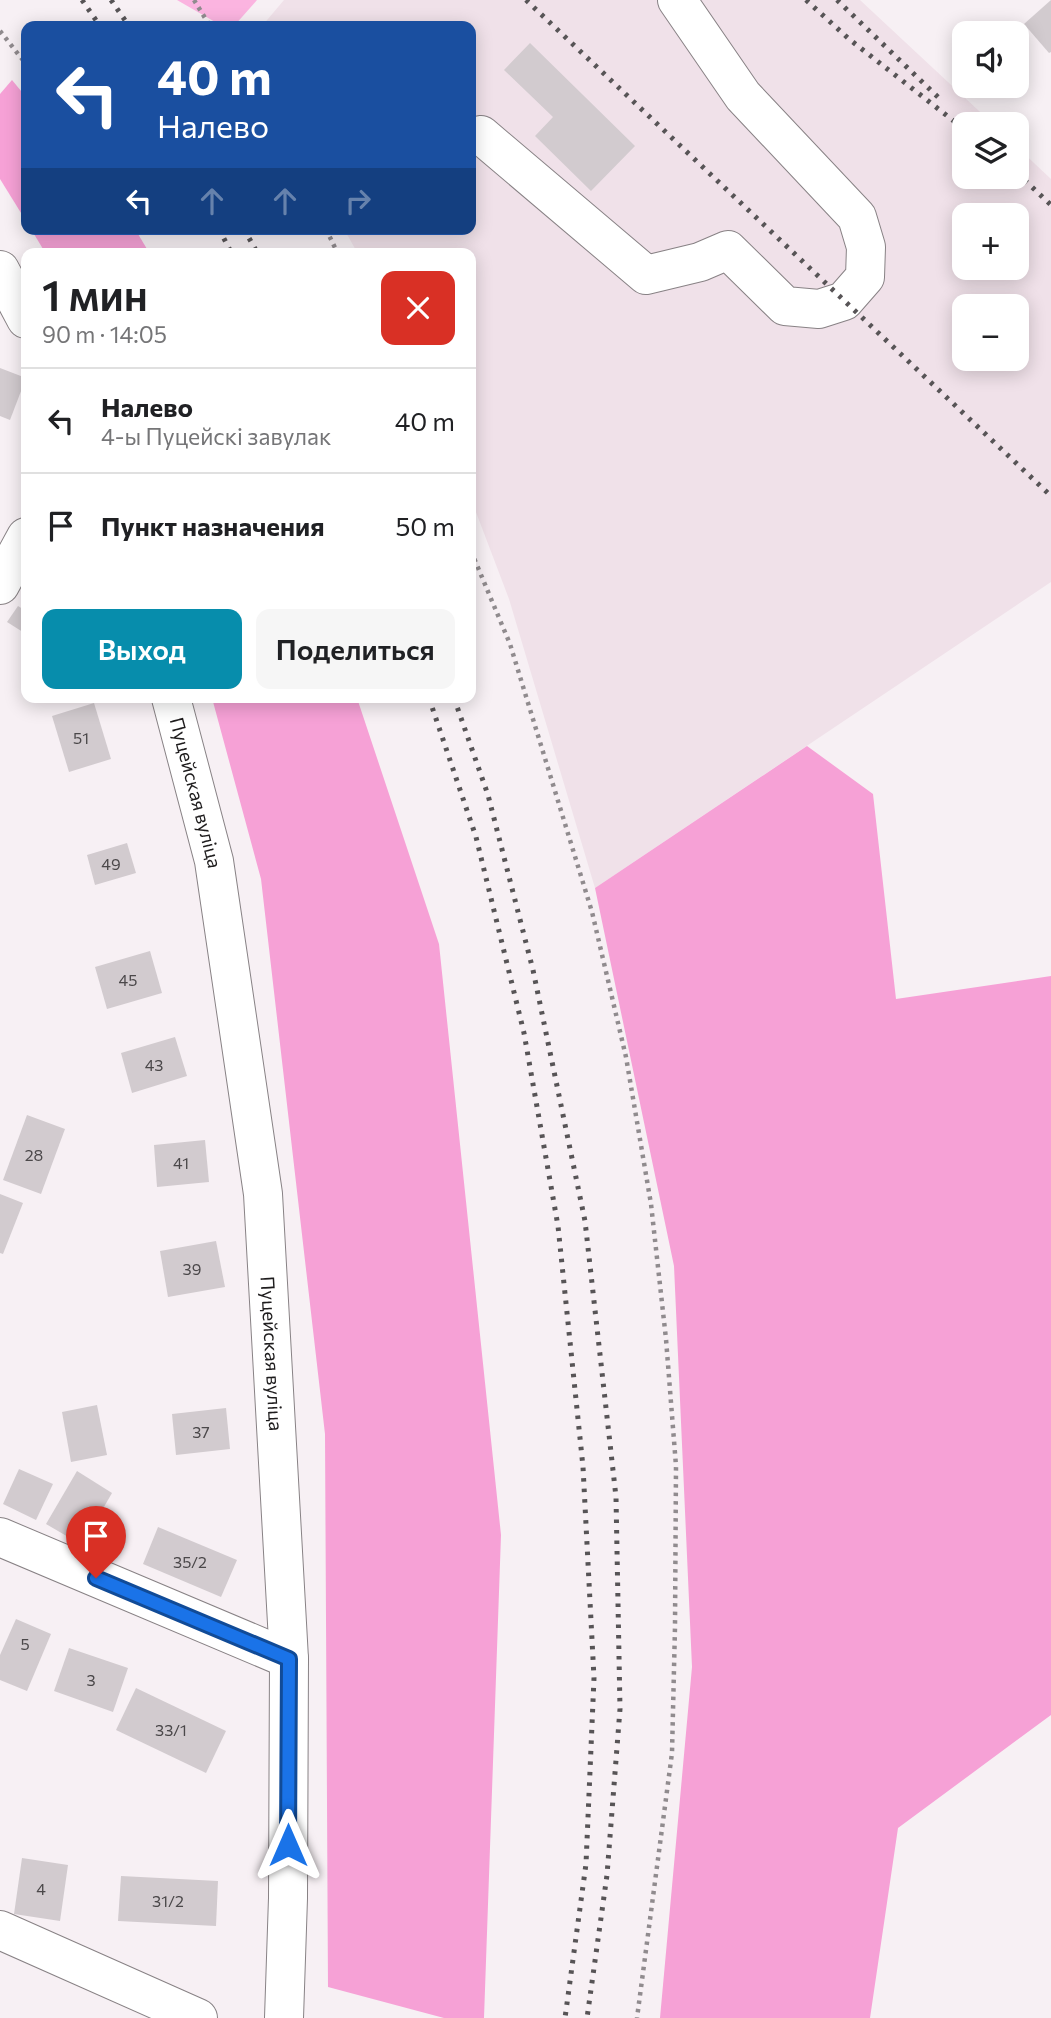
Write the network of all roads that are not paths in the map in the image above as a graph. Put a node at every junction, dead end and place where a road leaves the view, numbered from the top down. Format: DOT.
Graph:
graph roads {
  1 [pos="677,0"];
  2 [pos="481,135"];
  3 [pos="0,270"];
  4 [pos="21,310"];
  5 [pos="21,546"];
  6 [pos="0,585"];
  7 [pos="172,703"];
  8 [pos="0,1537"];
  9 [pos="289,1659"];
  10 [pos="0,1930"];
  11 [pos="198,2018"];
  12 [pos="284,2018"];
  1 -- 2 [label="street"];
  3 -- 4 [label="street"];
  5 -- 6 [label="street"];
  7 -- 9 [label="street, Пуцейская вуліца"];
  8 -- 9 [label="street"];
  9 -- 12 [label="street, Пуцейская вуліца"];
  10 -- 11 [label="street"];
}
